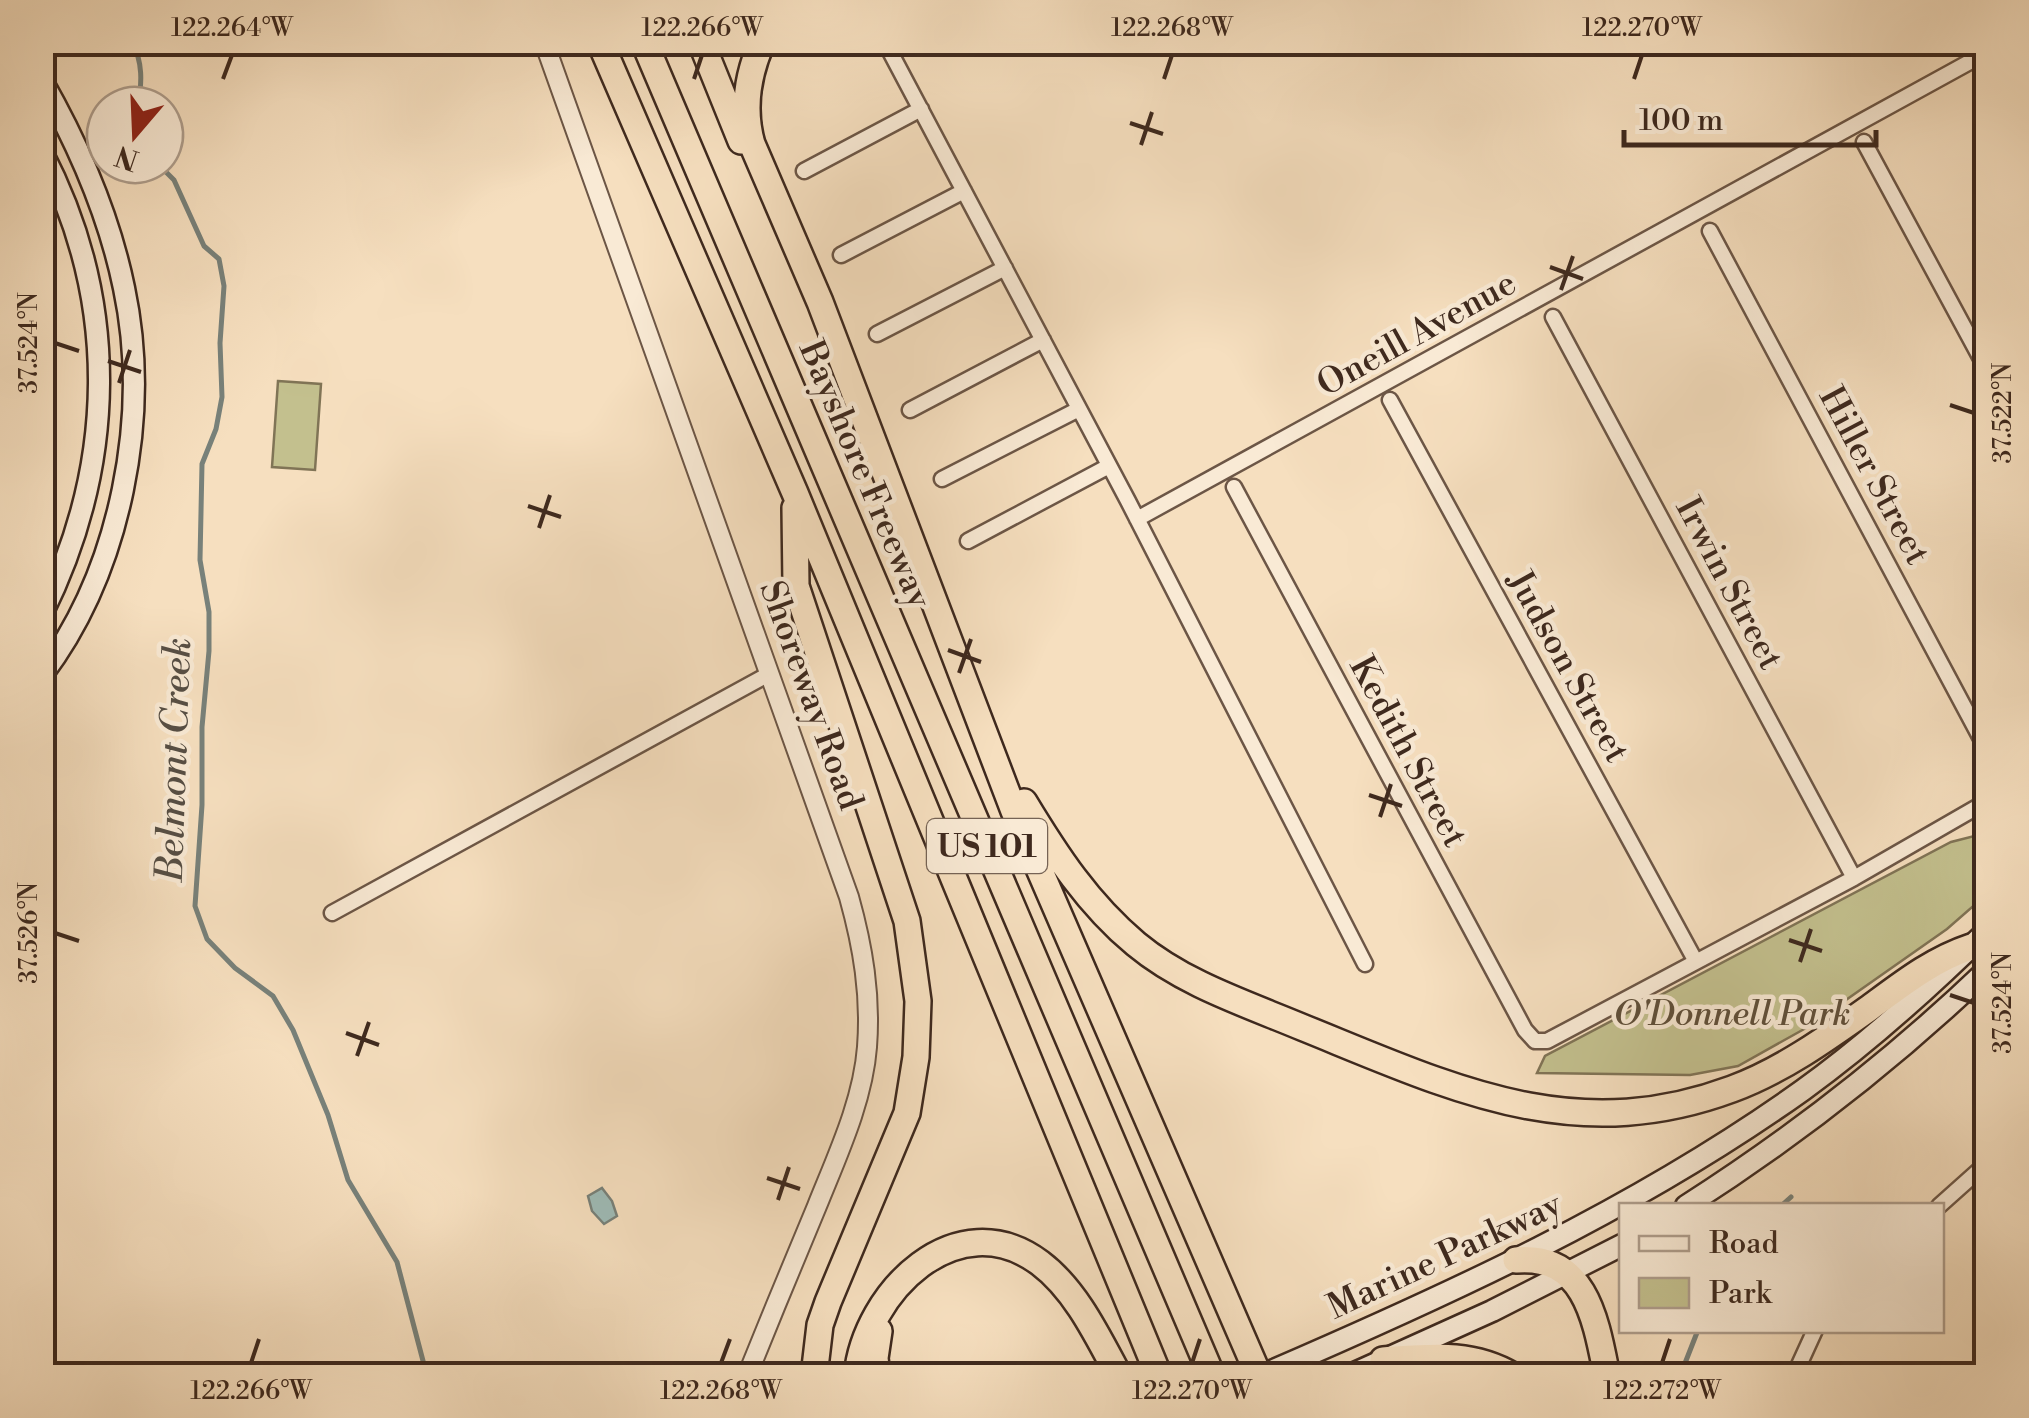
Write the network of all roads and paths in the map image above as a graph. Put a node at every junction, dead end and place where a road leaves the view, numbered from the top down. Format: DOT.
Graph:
graph roads {
  1 [pos="544,42"];
  2 [pos="600,42"];
  3 [pos="644,42"];
  4 [pos="701,42"];
  5 [pos="762,42"];
  6 [pos="885,42"];
  7 [pos="1986,54"];
  8 [pos="42,82"];
  9 [pos="920,110"];
  10 [pos="1864,142"];
  11 [pos="42,152"];
  12 [pos="804,171"];
  13 [pos="964,191"];
  14 [pos="1710,231"];
  15 [pos="840,254"];
  16 [pos="1005,268"];
  17 [pos="820,302"];
  18 [pos="1553,317"];
  19 [pos="877,334"];
  20 [pos="1042,340"];
  21 [pos="1986,368"];
  22 [pos="1390,400"];
  23 [pos="1079,409"];
  24 [pos="910,410"];
  25 [pos="1110,466"];
  26 [pos="942,479"];
  27 [pos="1234,486"];
  28 [pos="795,494"];
  29 [pos="1137,518"];
  30 [pos="968,541"];
  31 [pos="42,614"];
  32 [pos="769,674"];
  33 [pos="42,675"];
  34 [pos="992,747"];
  35 [pos="1986,748"];
  36 [pos="1986,802"];
  37 [pos="1854,878"];
  38 [pos="332,912"];
  39 [pos="1979,939"];
  40 [pos="1695,960"];
  41 [pos="1365,964"];
  42 [pos="1986,971"];
  43 [pos="1986,1164"];
  44 [pos="1621,1203"];
  45 [pos="1690,1203"];
  46 [pos="1942,1203"];
  47 [pos="1619,1204"];
  48 [pos="1619,1247"];
  49 [pos="1516,1260"];
  50 [pos="1570,1274"];
  51 [pos="898,1284"];
  52 [pos="1814,1333"];
  53 [pos="1383,1360"];
  54 [pos="747,1376"];
  55 [pos="814,1376"];
  56 [pos="857,1376"];
  57 [pos="877,1376"];
  58 [pos="1119,1376"];
  59 [pos="1159,1376"];
  60 [pos="1212,1376"];
  61 [pos="1259,1376"];
  62 [pos="1348,1376"];
  63 [pos="1512,1376"];
  64 [pos="1608,1376"];
  65 [pos="1794,1376"];
  1 -- 32 [label="street, Shoreway Road"];
  2 -- 28 [label="highway, Bayshore Freeway / US 101"];
  3 -- 60 [label="highway, Bayshore Freeway / US 101"];
  4 -- 17 [label="highway"];
  5 -- 17 [label="highway"];
  6 -- 9 [label="street"];
  7 -- 29 [label="street, Oneill Avenue"];
  8 -- 33 [label="main road"];
  9 -- 12 [label="street"];
  9 -- 13 [label="street"];
  10 -- 21 [label="street"];
  11 -- 31 [label="main road"];
  13 -- 15 [label="street"];
  13 -- 16 [label="street"];
  14 -- 35 [label="street, Hiller Street"];
  16 -- 19 [label="street"];
  16 -- 20 [label="street"];
  17 -- 34 [label="highway"];
  18 -- 37 [label="street, Irwin Street"];
  20 -- 23 [label="street"];
  20 -- 24 [label="street"];
  22 -- 40 [label="street, Judson Street"];
  23 -- 25 [label="street"];
  23 -- 26 [label="street"];
  25 -- 29 [label="street"];
  25 -- 30 [label="street"];
  27 -- 40 [label="street, Kedith Street"];
  28 -- 55 [label="highway"];
  28 -- 59 [label="highway, Bayshore Freeway / US 101"];
  29 -- 41 [label="street"];
  32 -- 38 [label="street"];
  32 -- 54 [label="street, Shoreway Road"];
  34 -- 39 [label="highway"];
  34 -- 61 [label="highway"];
  36 -- 37 [label="street"];
  37 -- 40 [label="street"];
  39 -- 44 [label="main road, Marine Parkway"];
  42 -- 45 [label="main road"];
  43 -- 46 [label="street"];
  47 -- 49 [label="main road, Marine Parkway"];
  48 -- 50 [label="main road, Marine Parkway"];
  49 -- 50 [label="highway"];
  49 -- 61 [label="main road, Marine Parkway"];
  50 -- 53 [label="main road, Marine Parkway"];
  50 -- 64 [label="highway"];
  51 -- 56 [label="highway"];
  51 -- 57 [label="highway"];
  51 -- 58 [label="highway"];
  52 -- 65 [label="street"];
  53 -- 62 [label="main road, Marine Parkway"];
  53 -- 63 [label="highway"];
}
